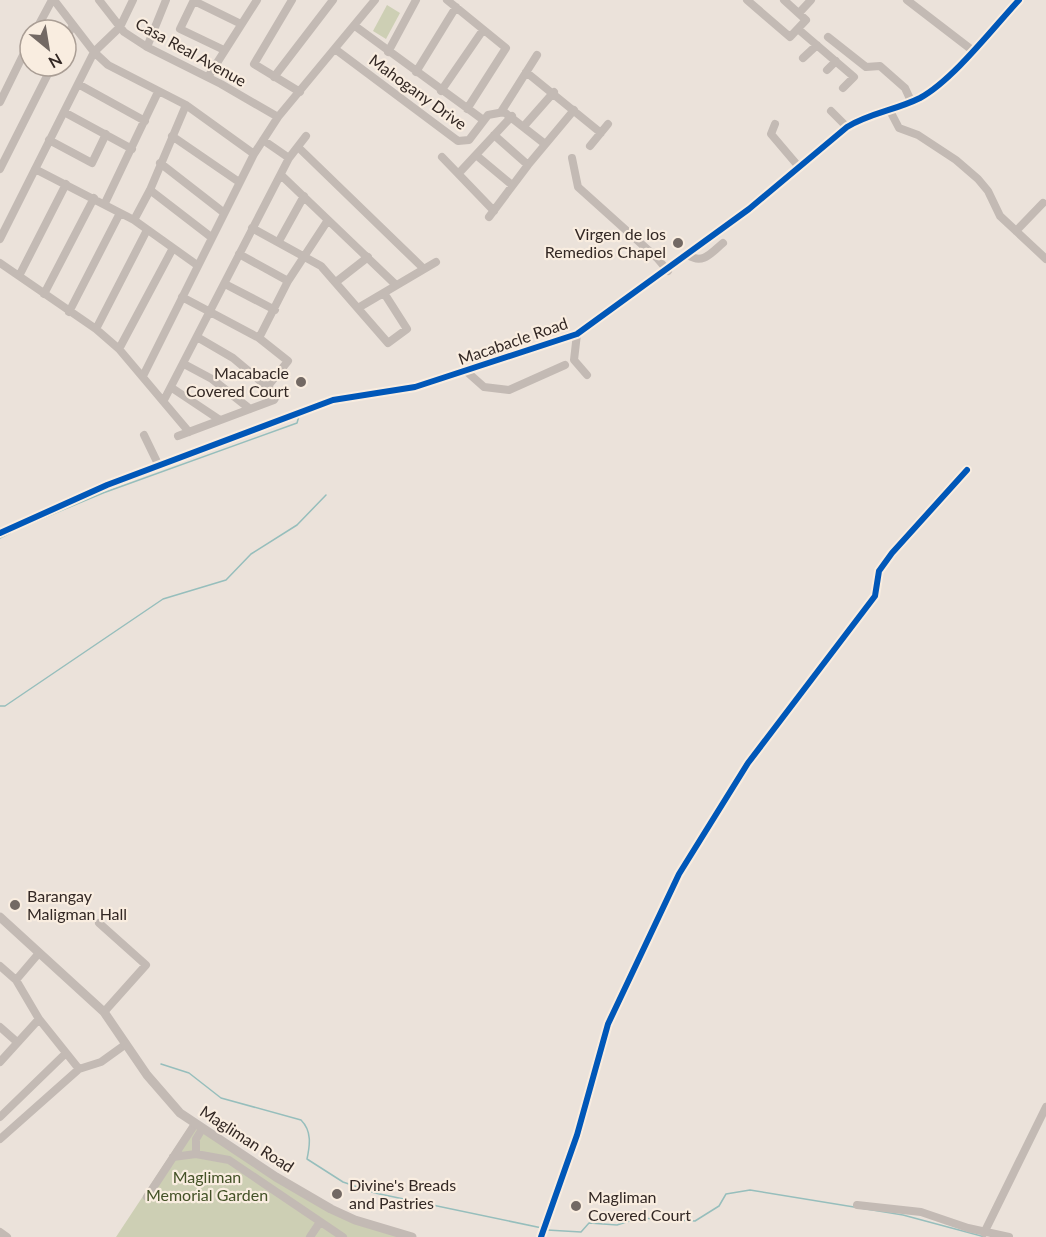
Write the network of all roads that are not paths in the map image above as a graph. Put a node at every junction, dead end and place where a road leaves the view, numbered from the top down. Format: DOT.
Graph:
graph roads {
  1 [pos="53,0"];
  2 [pos="99,0"];
  3 [pos="133,0"];
  4 [pos="166,0"];
  5 [pos="257,0"];
  6 [pos="292,0"];
  7 [pos="333,0"];
  8 [pos="375,0"];
  9 [pos="416,0"];
  10 [pos="447,0"];
  11 [pos="784,0"];
  12 [pos="812,0"];
  13 [pos="907,0"];
  14 [pos="1019,0"];
  15 [pos="194,1"];
  16 [pos="754,2"];
  17 [pos="456,7"];
  18 [pos="799,14"];
  19 [pos="43,18"];
  20 [pos="67,18"];
  21 [pos="241,24"];
  22 [pos="355,26"];
  23 [pos="120,27"];
  24 [pos="798,29"];
  25 [pos="483,30"];
  26 [pos="78,31"];
  27 [pos="828,37"];
  28 [pos="817,45"];
  29 [pos="147,47"];
  30 [pos="335,49"];
  31 [pos="224,50"];
  32 [pos="972,50"];
  33 [pos="94,52"];
  34 [pos="388,52"];
  35 [pos="537,55"];
  36 [pos="803,58"];
  37 [pos="836,61"];
  38 [pos="18,65"];
  39 [pos="827,70"];
  40 [pos="416,72"];
  41 [pos="526,72"];
  42 [pos="274,76"];
  43 [pos="208,77"];
  44 [pos="46,78"];
  45 [pos="78,84"];
  46 [pos="843,88"];
  47 [pos="441,91"];
  48 [pos="158,92"];
  49 [pos="300,92"];
  50 [pos="554,92"];
  51 [pos="911,101"];
  52 [pos="0,102"];
  53 [pos="186,105"];
  54 [pos="467,109"];
  55 [pos="574,110"];
  56 [pos="889,110"];
  57 [pos="831,111"];
  58 [pos="64,112"];
  59 [pos="501,112"];
  60 [pos="512,116"];
  61 [pos="278,117"];
  62 [pos="482,119"];
  63 [pos="145,121"];
  64 [pos="608,124"];
  65 [pos="775,124"];
  66 [pos="524,126"];
  67 [pos="848,128"];
  68 [pos="601,133"];
  69 [pos="106,135"];
  70 [pos="494,135"];
  71 [pos="172,136"];
  72 [pos="306,136"];
  73 [pos="50,140"];
  74 [pos="263,141"];
  75 [pos="545,144"];
  76 [pos="590,146"];
  77 [pos="298,147"];
  78 [pos="132,149"];
  79 [pos="254,154"];
  80 [pos="476,155"];
  81 [pos="442,157"];
  82 [pos="290,158"];
  83 [pos="572,158"];
  84 [pos="160,163"];
  85 [pos="528,165"];
  86 [pos="799,167"];
  87 [pos="0,169"];
  88 [pos="35,169"];
  89 [pos="459,173"];
  90 [pos="281,175"];
  91 [pos="239,182"];
  92 [pos="66,184"];
  93 [pos="513,185"];
  94 [pos="150,190"];
  95 [pos="304,196"];
  96 [pos="94,198"];
  97 [pos="105,203"];
  98 [pos="1043,203"];
  99 [pos="223,212"];
  100 [pos="120,213"];
  101 [pos="134,220"];
  102 [pos="328,220"];
  103 [pos="4,222"];
  104 [pos="252,228"];
  105 [pos="147,230"];
  106 [pos="1016,231"];
  107 [pos="211,237"];
  108 [pos="0,239"];
  109 [pos="279,241"];
  110 [pos="723,243"];
  111 [pos="173,248"];
  112 [pos="239,254"];
  113 [pos="306,255"];
  114 [pos="688,255"];
  115 [pos="368,257"];
  116 [pos="1046,259"];
  117 [pos="436,262"];
  118 [pos="0,263"];
  119 [pos="197,265"];
  120 [pos="424,269"];
  121 [pos="668,271"];
  122 [pos="19,276"];
  123 [pos="288,281"];
  124 [pos="336,282"];
  125 [pos="225,284"];
  126 [pos="396,285"];
  127 [pos="384,293"];
  128 [pos="44,294"];
  129 [pos="182,297"];
  130 [pos="358,308"];
  131 [pos="275,310"];
  132 [pos="209,311"];
  133 [pos="69,312"];
  134 [pos="96,329"];
  135 [pos="578,334"];
  136 [pos="197,337"];
  137 [pos="259,338"];
  138 [pos="119,349"];
  139 [pos="183,364"];
  140 [pos="565,365"];
  141 [pos="466,371"];
  142 [pos="587,375"];
  143 [pos="143,376"];
  144 [pos="268,386"];
  145 [pos="172,388"];
  146 [pos="164,400"];
  147 [pos="250,409"];
  148 [pos="220,420"];
  149 [pos="189,432"];
  150 [pos="144,435"];
  151 [pos="178,436"];
  152 [pos="159,466"];
  153 [pos="967,470"];
  154 [pos="0,533"];
  155 [pos="0,917"];
  156 [pos="99,923"];
  157 [pos="39,953"];
  158 [pos="0,966"];
  159 [pos="16,980"];
  160 [pos="104,1012"];
  161 [pos="39,1019"];
  162 [pos="0,1027"];
  163 [pos="17,1042"];
  164 [pos="126,1044"];
  165 [pos="66,1053"];
  166 [pos="0,1062"];
  167 [pos="80,1070"];
  168 [pos="1046,1107"];
  169 [pos="0,1117"];
  170 [pos="199,1126"];
  171 [pos="0,1139"];
  172 [pos="196,1154"];
  173 [pos="173,1157"];
  174 [pos="147,1197"];
  175 [pos="857,1205"];
  176 [pos="320,1222"];
  177 [pos="0,1232"];
  178 [pos="984,1233"];
  179 [pos="541,1235"];
  180 [pos="7,1237"];
  181 [pos="310,1237"];
  182 [pos="343,1237"];
  183 [pos="412,1237"];
  184 [pos="1009,1237"];
  1 -- 19 [label="street"];
  1 -- 20 [label="street"];
  2 -- 23 [label="street, Casa Real Avenue"];
  3 -- 23 [label="street"];
  4 -- 29 [label="street"];
  5 -- 21 [label="street"];
  6 -- 42 [label="street"];
  7 -- 42 [label="street"];
  8 -- 22 [label="street"];
  9 -- 34 [label="street"];
  10 -- 17 [label="street"];
  11 -- 18 [label="street"];
  12 -- 18 [label="street"];
  13 -- 32 [label="street"];
  14 -- 32 [label="street, Macabacle Road"];
  15 -- 21 [label="street"];
  15 -- 31 [label="street"];
  16 -- 24 [label="street"];
  17 -- 25 [label="street"];
  17 -- 40 [label="street"];
  18 -- 24 [label="street"];
  21 -- 31 [label="street"];
  22 -- 30 [label="street"];
  22 -- 34 [label="street, Mahogany Drive"];
  23 -- 29 [label="street, Casa Real Avenue"];
  23 -- 33 [label="street"];
  24 -- 28 [label="street"];
  25 -- 47 [label="street"];
  25 -- 54 [label="street"];
  26 -- 33 [label="street"];
  27 -- 51 [label="street"];
  28 -- 36 [label="street"];
  28 -- 37 [label="street"];
  29 -- 43 [label="street, Casa Real Avenue"];
  30 -- 49 [label="street"];
  30 -- 59 [label="street, Mahogany Drive"];
  31 -- 43 [label="street"];
  32 -- 51 [label="street, Macabacle Road"];
  33 -- 45 [label="street"];
  33 -- 48 [label="street"];
  34 -- 40 [label="street, Mahogany Drive"];
  35 -- 41 [label="street"];
  37 -- 39 [label="street"];
  37 -- 46 [label="street"];
  38 -- 52 [label="street"];
  40 -- 47 [label="street, Mahogany Drive"];
  41 -- 50 [label="street"];
  41 -- 59 [label="street"];
  42 -- 49 [label="street"];
  43 -- 61 [label="street, Casa Real Avenue"];
  44 -- 87 [label="street"];
  45 -- 58 [label="street"];
  45 -- 63 [label="street"];
  47 -- 54 [label="street, Mahogany Drive"];
  48 -- 53 [label="street"];
  48 -- 63 [label="street"];
  49 -- 61 [label="street"];
  50 -- 55 [label="street"];
  50 -- 66 [label="street"];
  51 -- 56 [label="street, Macabacle Road"];
  53 -- 71 [label="street"];
  53 -- 79 [label="street"];
  54 -- 62 [label="street, Mahogany Drive"];
  55 -- 68 [label="street"];
  55 -- 75 [label="street"];
  56 -- 67 [label="street, Macabacle Road"];
  56 -- 106 [label="street"];
  57 -- 67 [label="street"];
  58 -- 69 [label="street"];
  58 -- 73 [label="street"];
  59 -- 60 [label="street"];
  60 -- 66 [label="street"];
  60 -- 70 [label="street"];
  61 -- 74 [label="street"];
  63 -- 78 [label="street"];
  64 -- 68 [label="street"];
  65 -- 86 [label="street"];
  66 -- 75 [label="street"];
  67 -- 86 [label="street, Macabacle Road"];
  68 -- 76 [label="street"];
  69 -- 73 [label="street"];
  69 -- 78 [label="street"];
  70 -- 80 [label="street"];
  70 -- 85 [label="street"];
  71 -- 84 [label="street"];
  71 -- 91 [label="street"];
  72 -- 77 [label="street"];
  73 -- 88 [label="street"];
  74 -- 79 [label="street"];
  74 -- 82 [label="street"];
  75 -- 85 [label="street"];
  77 -- 82 [label="street"];
  77 -- 120 [label="street"];
  78 -- 97 [label="street"];
  79 -- 91 [label="street"];
  80 -- 89 [label="street"];
  80 -- 93 [label="street"];
  81 -- 89 [label="street"];
  82 -- 90 [label="street"];
  83 -- 121 [label="street"];
  84 -- 94 [label="street"];
  84 -- 99 [label="street"];
  85 -- 93 [label="street"];
  86 -- 114 [label="street, Macabacle Road"];
  88 -- 92 [label="street"];
  88 -- 103 [label="street"];
  89 -- 93 [label="street"];
  90 -- 95 [label="street"];
  90 -- 104 [label="street"];
  91 -- 99 [label="street"];
  92 -- 96 [label="street"];
  92 -- 122 [label="street"];
  94 -- 101 [label="street"];
  94 -- 107 [label="street"];
  95 -- 102 [label="street"];
  95 -- 109 [label="street"];
  96 -- 97 [label="street"];
  96 -- 128 [label="street"];
  97 -- 100 [label="street"];
  98 -- 106 [label="street"];
  99 -- 107 [label="street"];
  100 -- 101 [label="street"];
  100 -- 133 [label="street"];
  101 -- 105 [label="street"];
  102 -- 113 [label="street"];
  102 -- 115 [label="street"];
  103 -- 108 [label="street"];
  104 -- 109 [label="street"];
  104 -- 112 [label="street"];
  105 -- 111 [label="street"];
  105 -- 134 [label="street"];
  106 -- 116 [label="street"];
  107 -- 119 [label="street"];
  109 -- 113 [label="street"];
  110 -- 114 [label="street"];
  111 -- 119 [label="street"];
  111 -- 138 [label="street"];
  112 -- 123 [label="street"];
  112 -- 125 [label="street"];
  113 -- 123 [label="street"];
  113 -- 124 [label="street"];
  114 -- 121 [label="street, Macabacle Road"];
  115 -- 124 [label="street"];
  115 -- 126 [label="street"];
  117 -- 120 [label="street"];
  118 -- 122 [label="street"];
  119 -- 129 [label="street"];
  120 -- 126 [label="street"];
  121 -- 135 [label="street, Macabacle Road"];
  122 -- 128 [label="street"];
  123 -- 131 [label="street"];
  124 -- 130 [label="street"];
  125 -- 131 [label="street"];
  125 -- 132 [label="street"];
  126 -- 127 [label="street"];
  127 -- 130 [label="street"];
  127 -- 130 [label="street"];
  128 -- 133 [label="street"];
  129 -- 132 [label="street"];
  129 -- 143 [label="street"];
  131 -- 137 [label="street"];
  132 -- 136 [label="street"];
  132 -- 137 [label="street"];
  133 -- 134 [label="street"];
  134 -- 138 [label="street"];
  135 -- 141 [label="street, Macabacle Road"];
  135 -- 142 [label="street"];
  136 -- 139 [label="street"];
  136 -- 144 [label="street"];
  137 -- 144 [label="street"];
  138 -- 143 [label="street"];
  139 -- 145 [label="street"];
  139 -- 147 [label="street"];
  140 -- 141 [label="street"];
  141 -- 152 [label="street, Macabacle Road"];
  143 -- 146 [label="street"];
  144 -- 147 [label="street"];
  145 -- 146 [label="street"];
  145 -- 148 [label="street"];
  146 -- 149 [label="street"];
  147 -- 148 [label="street"];
  148 -- 149 [label="street"];
  149 -- 151 [label="street"];
  150 -- 152 [label="street"];
  152 -- 154 [label="street, Macabacle Road"];
  153 -- 179 [label="street"];
  155 -- 157 [label="street, Magliman Road"];
  156 -- 160 [label="street"];
  157 -- 159 [label="street"];
  157 -- 160 [label="street, Magliman Road"];
  158 -- 159 [label="street"];
  159 -- 161 [label="street"];
  160 -- 164 [label="street, Magliman Road"];
  161 -- 163 [label="street"];
  161 -- 165 [label="street"];
  162 -- 163 [label="street"];
  163 -- 166 [label="street"];
  164 -- 167 [label="street"];
  164 -- 170 [label="street, Magliman Road"];
  165 -- 167 [label="street"];
  165 -- 169 [label="street"];
  167 -- 171 [label="street"];
  168 -- 178 [label="street"];
  170 -- 172 [label="street"];
  170 -- 173 [label="street"];
  170 -- 183 [label="street, Magliman Road"];
  172 -- 173 [label="street"];
  172 -- 176 [label="street"];
  173 -- 174 [label="street"];
  175 -- 178 [label="street"];
  176 -- 181 [label="street"];
  176 -- 182 [label="street"];
  177 -- 180 [label="street"];
  178 -- 184 [label="street"];
}
